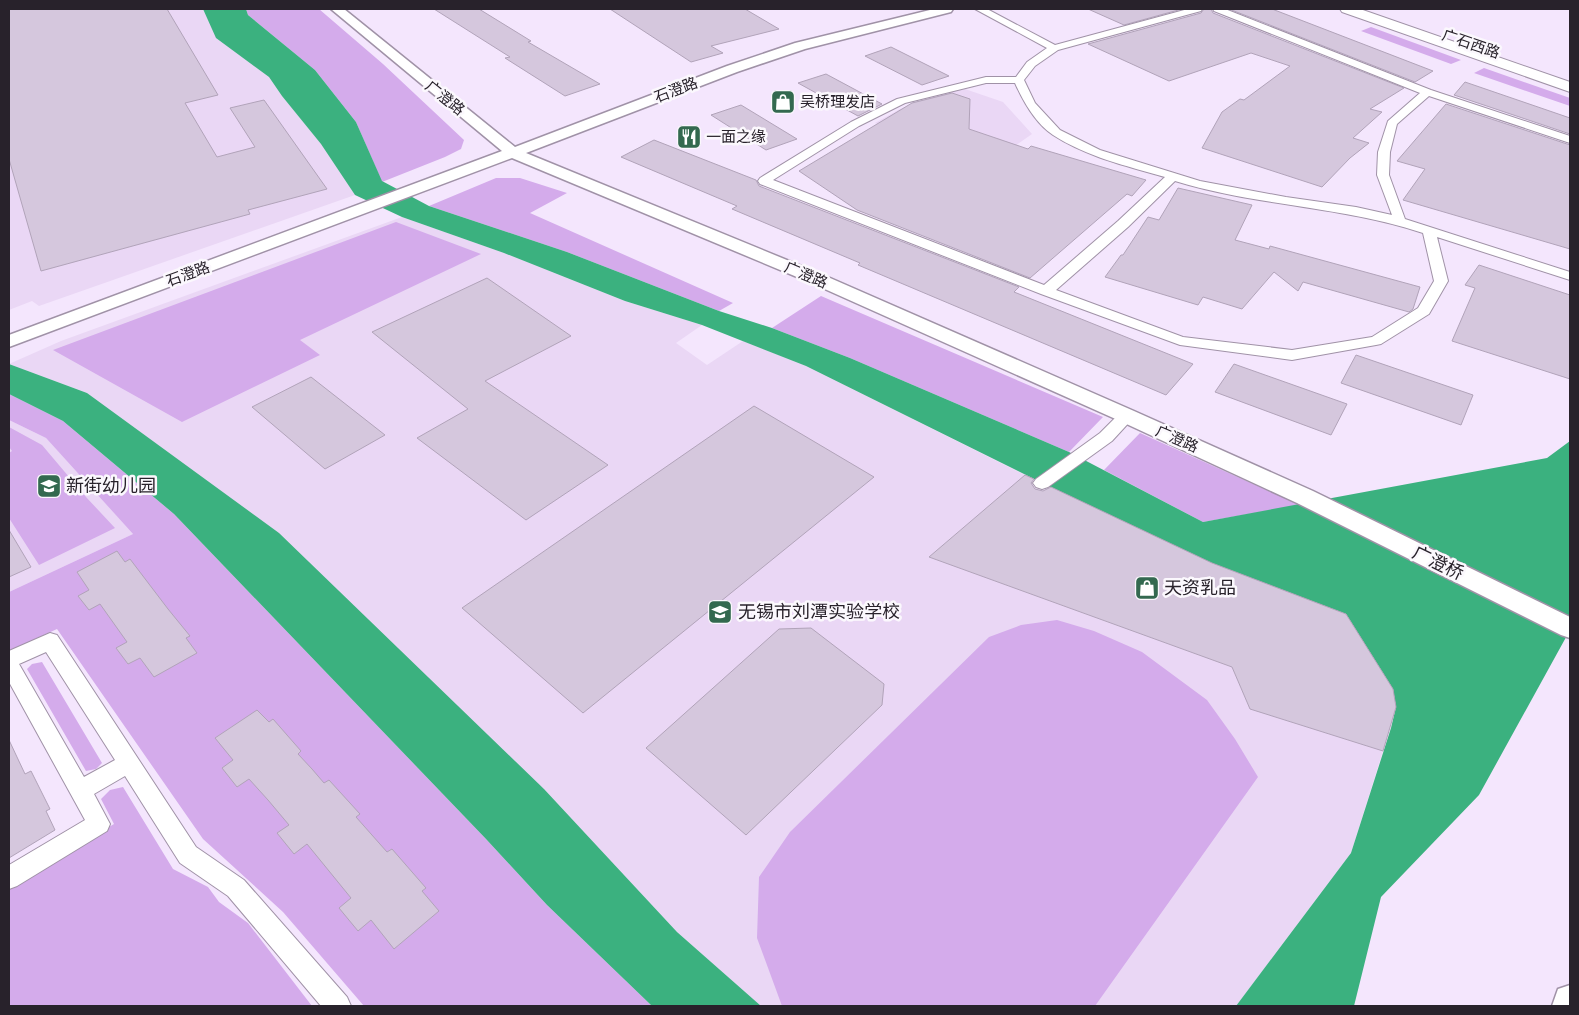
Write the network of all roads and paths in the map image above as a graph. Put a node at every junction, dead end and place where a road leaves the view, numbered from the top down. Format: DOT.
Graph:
graph roads {
  1 [pos="337,9"];
  2 [pos="947,9"];
  3 [pos="980,9"];
  4 [pos="1198,9"];
  5 [pos="1217,9"];
  6 [pos="1347,9"];
  7 [pos="1372,9"];
  8 [pos="1054,48"];
  9 [pos="1570,77"];
  10 [pos="1020,80"];
  11 [pos="1570,87"];
  12 [pos="1428,92"];
  13 [pos="1570,140"];
  14 [pos="512,152"];
  15 [pos="1172,177"];
  16 [pos="1400,221"];
  17 [pos="1428,230"];
  18 [pos="1570,276"];
  19 [pos="1046,291"];
  20 [pos="9,341"];
  21 [pos="1127,416"];
  22 [pos="1042,483"];
  23 [pos="1305,497"];
  24 [pos="1570,628"];
  25 [pos="9,660"];
  26 [pos="9,664"];
  27 [pos="129,763"];
  28 [pos="80,790"];
  29 [pos="9,878"];
  30 [pos="1570,1001"];
  31 [pos="338,1006"];
  32 [pos="1568,1006"];
  1 -- 14 [label="street, 广澄路"];
  2 -- 14 [label="street, 石澄路"];
  3 -- 8 [label="street"];
  4 -- 8 [label="street"];
  5 -- 12 [label="street"];
  6 -- 11 [label="main road"];
  7 -- 9 [label="main road, 广石西路"];
  8 -- 10 [label="street"];
  10 -- 15 [label="street"];
  10 -- 19 [label="street"];
  12 -- 13 [label="street"];
  12 -- 16 [label="street"];
  14 -- 20 [label="street, 石澄路"];
  14 -- 21 [label="street, 广澄路"];
  15 -- 16 [label="street"];
  15 -- 19 [label="street"];
  16 -- 17 [label="street"];
  17 -- 18 [label="street"];
  17 -- 19 [label="street"];
  21 -- 22 [label="street"];
  21 -- 23 [label="street, 广澄路"];
  23 -- 24 [label="street, 广澄桥"];
  25 -- 27 [label="street"];
  26 -- 28 [label="street"];
  27 -- 28 [label="street"];
  27 -- 31 [label="street"];
  28 -- 29 [label="street"];
  30 -- 32 [label="street"];
}
